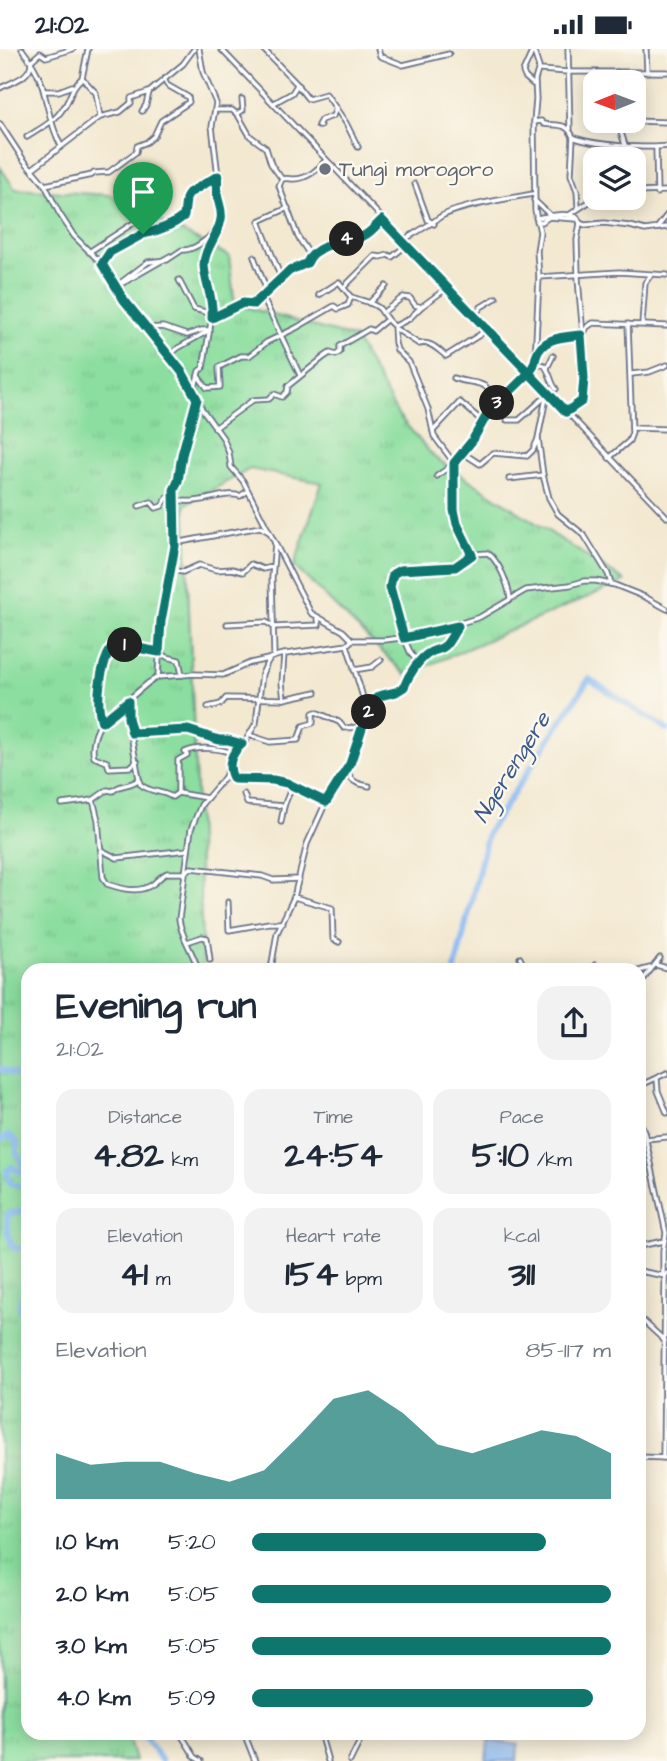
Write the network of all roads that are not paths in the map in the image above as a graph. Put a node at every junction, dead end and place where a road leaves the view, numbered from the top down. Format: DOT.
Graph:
graph roads {
  1 [pos="22,49"];
  2 [pos="73,49"];
  3 [pos="88,49"];
  4 [pos="196,49"];
  5 [pos="220,49"];
  6 [pos="263,49"];
  7 [pos="378,49"];
  8 [pos="533,49"];
  9 [pos="568,49"];
  10 [pos="646,49"];
  11 [pos="449,54"];
  12 [pos="31,61"];
  13 [pos="539,70"];
  14 [pos="568,72"];
  15 [pos="583,72"];
  16 [pos="648,72"];
  17 [pos="667,72"];
  18 [pos="82,78"];
  19 [pos="164,79"];
  20 [pos="298,85"];
  21 [pos="535,85"];
  22 [pos="73,86"];
  23 [pos="0,88"];
  24 [pos="44,91"];
  25 [pos="149,92"];
  26 [pos="242,99"];
  27 [pos="274,103"];
  28 [pos="336,108"];
  29 [pos="216,110"];
  30 [pos="142,111"];
  31 [pos="237,114"];
  32 [pos="570,114"];
  33 [pos="100,117"];
  34 [pos="51,121"];
  35 [pos="534,122"];
  36 [pos="646,122"];
  37 [pos="667,123"];
  38 [pos="0,124"];
  39 [pos="563,125"];
  40 [pos="320,126"];
  41 [pos="570,129"];
  42 [pos="621,133"];
  43 [pos="27,137"];
  44 [pos="573,137"];
  45 [pos="625,145"];
  46 [pos="61,146"];
  47 [pos="667,146"];
  48 [pos="358,147"];
  49 [pos="656,148"];
  50 [pos="326,160"];
  51 [pos="32,169"];
  52 [pos="218,176"];
  53 [pos="282,179"];
  54 [pos="415,184"];
  55 [pos="45,185"];
  56 [pos="667,191"];
  57 [pos="646,193"];
  58 [pos="657,193"];
  59 [pos="534,197"];
  60 [pos="583,204"];
  61 [pos="578,207"];
  62 [pos="288,208"];
  63 [pos="550,215"];
  64 [pos="569,215"];
  65 [pos="667,215"];
  66 [pos="382,220"];
  67 [pos="536,220"];
  68 [pos="579,221"];
  69 [pos="135,222"];
  70 [pos="434,224"];
  71 [pos="667,227"];
  72 [pos="657,228"];
  73 [pos="217,231"];
  74 [pos="402,241"];
  75 [pos="403,248"];
  76 [pos="89,252"];
  77 [pos="310,255"];
  78 [pos="170,256"];
  79 [pos="254,257"];
  80 [pos="159,260"];
  81 [pos="102,264"];
  82 [pos="667,275"];
  83 [pos="578,276"];
  84 [pos="650,276"];
  85 [pos="539,277"];
  86 [pos="281,278"];
  87 [pos="178,280"];
  88 [pos="386,286"];
  89 [pos="115,287"];
  90 [pos="344,287"];
  91 [pos="447,288"];
  92 [pos="267,291"];
  93 [pos="319,295"];
  94 [pos="262,296"];
  95 [pos="351,297"];
  96 [pos="496,298"];
  97 [pos="369,303"];
  98 [pos="421,307"];
  99 [pos="385,311"];
  100 [pos="213,316"];
  101 [pos="474,316"];
  102 [pos="386,321"];
  103 [pos="628,324"];
  104 [pos="642,324"];
  105 [pos="484,325"];
  106 [pos="667,326"];
  107 [pos="394,327"];
  108 [pos="148,328"];
  109 [pos="210,330"];
  110 [pos="280,335"];
  111 [pos="581,335"];
  112 [pos="536,354"];
  113 [pos="169,356"];
  114 [pos="554,356"];
  115 [pos="535,363"];
  116 [pos="667,365"];
  117 [pos="547,368"];
  118 [pos="529,373"];
  119 [pos="632,374"];
  120 [pos="300,375"];
  121 [pos="198,376"];
  122 [pos="454,378"];
  123 [pos="556,389"];
  124 [pos="194,391"];
  125 [pos="547,395"];
  126 [pos="197,399"];
  127 [pos="498,403"];
  128 [pos="566,412"];
  129 [pos="507,420"];
  130 [pos="482,421"];
  131 [pos="215,428"];
  132 [pos="632,428"];
  133 [pos="667,429"];
  134 [pos="433,431"];
  135 [pos="538,438"];
  136 [pos="463,453"];
  137 [pos="609,458"];
  138 [pos="454,463"];
  139 [pos="543,475"];
  140 [pos="437,477"];
  141 [pos="509,479"];
  142 [pos="248,491"];
  143 [pos="174,498"];
  144 [pos="139,506"];
  145 [pos="667,517"];
  146 [pos="269,532"];
  147 [pos="175,543"];
  148 [pos="275,543"];
  149 [pos="472,555"];
  150 [pos="272,567"];
  151 [pos="169,570"];
  152 [pos="611,584"];
  153 [pos="510,598"];
  154 [pos="667,611"];
  155 [pos="318,619"];
  156 [pos="227,624"];
  157 [pos="458,626"];
  158 [pos="274,627"];
  159 [pos="404,638"];
  160 [pos="352,640"];
  161 [pos="347,645"];
  162 [pos="159,652"];
  163 [pos="284,654"];
  164 [pos="272,657"];
  165 [pos="381,660"];
  166 [pos="419,663"];
  167 [pos="354,670"];
  168 [pos="182,675"];
  169 [pos="158,677"];
  170 [pos="316,692"];
  171 [pos="260,698"];
  172 [pos="284,699"];
  173 [pos="128,701"];
  174 [pos="208,707"];
  175 [pos="367,713"];
  176 [pos="102,722"];
  177 [pos="363,727"];
  178 [pos="132,733"];
  179 [pos="249,735"];
  180 [pos="242,744"];
  181 [pos="234,754"];
  182 [pos="137,761"];
  183 [pos="350,764"];
  184 [pos="229,767"];
  185 [pos="225,777"];
  186 [pos="234,779"];
  187 [pos="138,782"];
  188 [pos="292,786"];
  189 [pos="369,786"];
  190 [pos="178,793"];
  191 [pos="244,794"];
  192 [pos="207,798"];
  193 [pos="93,800"];
  194 [pos="326,802"];
  195 [pos="62,804"];
  196 [pos="284,806"];
  197 [pos="281,822"];
  198 [pos="187,850"];
  199 [pos="101,851"];
  200 [pos="184,873"];
  201 [pos="299,879"];
  202 [pos="294,897"];
  203 [pos="228,902"];
  204 [pos="283,923"];
  205 [pos="187,942"];
  206 [pos="339,942"];
  207 [pos="520,958"];
  208 [pos="660,958"];
  209 [pos="210,960"];
  210 [pos="196,963"];
  211 [pos="272,963"];
  212 [pos="522,963"];
  213 [pos="653,966"];
  214 [pos="646,968"];
  215 [pos="667,968"];
  216 [pos="646,976"];
  217 [pos="667,1073"];
  218 [pos="657,1079"];
  219 [pos="646,1082"];
  220 [pos="667,1113"];
  221 [pos="667,1137"];
  222 [pos="646,1139"];
  223 [pos="646,1143"];
  224 [pos="665,1222"];
  225 [pos="665,1241"];
  226 [pos="646,1244"];
  227 [pos="646,1274"];
  228 [pos="665,1274"];
  229 [pos="666,1315"];
  230 [pos="646,1323"];
  231 [pos="666,1341"];
  232 [pos="666,1399"];
  233 [pos="646,1457"];
  234 [pos="665,1458"];
  235 [pos="184,1740"];
  236 [pos="247,1740"];
  237 [pos="322,1740"];
  238 [pos="360,1740"];
  239 [pos="201,1761"];
  240 [pos="255,1761"];
  241 [pos="328,1761"];
  242 [pos="350,1761"];
  1 -- 12 [label="street"];
  2 -- 12 [label="street"];
  3 -- 18 [label="street"];
  4 -- 19 [label="street"];
  4 -- 29 [label="street"];
  5 -- 27 [label="street"];
  6 -- 20 [label="street"];
  7 -- 11 [label="street"];
  8 -- 13 [label="street"];
  8 -- 21 [label="street"];
  9 -- 14 [label="street"];
  10 -- 16 [label="street"];
  12 -- 23 [label="street"];
  12 -- 24 [label="street"];
  13 -- 14 [label="street"];
  13 -- 21 [label="street"];
  14 -- 15 [label="street"];
  14 -- 32 [label="street"];
  16 -- 17 [label="street"];
  18 -- 22 [label="street"];
  18 -- 33 [label="street"];
  19 -- 25 [label="street"];
  19 -- 55 [label="street"];
  20 -- 27 [label="street"];
  20 -- 28 [label="street"];
  21 -- 35 [label="street"];
  22 -- 24 [label="street"];
  22 -- 34 [label="street"];
  24 -- 34 [label="street"];
  25 -- 30 [label="street"];
  25 -- 33 [label="street"];
  26 -- 31 [label="street"];
  27 -- 50 [label="street"];
  28 -- 40 [label="street"];
  28 -- 48 [label="street"];
  29 -- 31 [label="street"];
  29 -- 52 [label="street"];
  31 -- 53 [label="street"];
  32 -- 39 [label="street"];
  32 -- 41 [label="street"];
  33 -- 46 [label="street"];
  34 -- 43 [label="street"];
  34 -- 46 [label="street"];
  35 -- 39 [label="street"];
  35 -- 59 [label="street"];
  36 -- 37 [label="street"];
  38 -- 51 [label="street"];
  39 -- 41 [label="street"];
  41 -- 44 [label="street"];
  42 -- 45 [label="street"];
  44 -- 45 [label="street"];
  44 -- 61 [label="street"];
  45 -- 49 [label="street"];
  46 -- 51 [label="street"];
  47 -- 49 [label="street"];
  49 -- 58 [label="street"];
  50 -- 53 [label="street"];
  50 -- 66 [label="street"];
  51 -- 55 [label="street"];
  52 -- 73 [label="street"];
  52 -- 81 [label="street"];
  53 -- 62 [label="street"];
  54 -- 70 [label="street"];
  55 -- 76 [label="street"];
  56 -- 58 [label="street"];
  57 -- 58 [label="street"];
  59 -- 63 [label="street"];
  59 -- 67 [label="street"];
  59 -- 70 [label="street"];
  60 -- 61 [label="street"];
  61 -- 64 [label="street"];
  62 -- 77 [label="street"];
  62 -- 86 [label="street"];
  63 -- 64 [label="street"];
  63 -- 67 [label="street"];
  64 -- 68 [label="street"];
  65 -- 72 [label="street"];
  66 -- 74 [label="street"];
  66 -- 77 [label="street"];
  67 -- 68 [label="street"];
  67 -- 85 [label="street"];
  68 -- 72 [label="street"];
  68 -- 83 [label="street"];
  69 -- 76 [label="street"];
  70 -- 74 [label="street"];
  71 -- 72 [label="street"];
  73 -- 80 [label="street"];
  73 -- 100 [label="street"];
  74 -- 91 [label="street"];
  75 -- 90 [label="street"];
  76 -- 81 [label="street"];
  77 -- 86 [label="street"];
  78 -- 80 [label="street"];
  79 -- 92 [label="street"];
  80 -- 89 [label="street"];
  81 -- 89 [label="street"];
  82 -- 83 [label="street"];
  83 -- 85 [label="street"];
  83 -- 111 [label="street"];
  84 -- 104 [label="street"];
  85 -- 112 [label="street"];
  86 -- 92 [label="street"];
  87 -- 100 [label="street"];
  88 -- 97 [label="street"];
  89 -- 108 [label="street"];
  90 -- 93 [label="street"];
  90 -- 95 [label="street"];
  91 -- 98 [label="street"];
  91 -- 101 [label="street"];
  92 -- 94 [label="street"];
  94 -- 100 [label="street"];
  94 -- 110 [label="street"];
  95 -- 97 [label="street"];
  95 -- 110 [label="street"];
  96 -- 101 [label="street"];
  97 -- 102 [label="street"];
  98 -- 99 [label="street"];
  98 -- 107 [label="street"];
  100 -- 109 [label="street"];
  101 -- 105 [label="street"];
  102 -- 107 [label="street"];
  102 -- 120 [label="street"];
  103 -- 104 [label="street"];
  103 -- 111 [label="street"];
  103 -- 119 [label="street"];
  104 -- 106 [label="street"];
  105 -- 107 [label="street"];
  105 -- 118 [label="street"];
  107 -- 134 [label="street"];
  108 -- 109 [label="street"];
  108 -- 113 [label="street"];
  109 -- 113 [label="street"];
  109 -- 121 [label="street"];
  110 -- 120 [label="street"];
  110 -- 121 [label="street"];
  111 -- 112 [label="street"];
  111 -- 128 [label="street"];
  112 -- 115 [label="street"];
  113 -- 124 [label="street"];
  114 -- 117 [label="street"];
  115 -- 117 [label="street"];
  115 -- 118 [label="street"];
  116 -- 119 [label="street"];
  117 -- 123 [label="street"];
  118 -- 125 [label="street"];
  118 -- 127 [label="street"];
  119 -- 132 [label="street"];
  120 -- 131 [label="street"];
  121 -- 124 [label="street"];
  122 -- 127 [label="street"];
  124 -- 126 [label="street"];
  125 -- 128 [label="street"];
  125 -- 129 [label="street"];
  125 -- 135 [label="street"];
  126 -- 131 [label="street"];
  126 -- 143 [label="street"];
  127 -- 130 [label="street"];
  128 -- 137 [label="street"];
  130 -- 134 [label="street"];
  130 -- 136 [label="street"];
  131 -- 142 [label="street"];
  132 -- 133 [label="street"];
  132 -- 137 [label="street"];
  134 -- 138 [label="street"];
  135 -- 136 [label="street"];
  135 -- 139 [label="street"];
  136 -- 138 [label="street"];
  137 -- 145 [label="street"];
  138 -- 140 [label="street"];
  138 -- 149 [label="street"];
  139 -- 141 [label="street"];
  139 -- 152 [label="street"];
  142 -- 143 [label="street"];
  142 -- 146 [label="street"];
  143 -- 144 [label="street"];
  143 -- 147 [label="street"];
  146 -- 147 [label="street"];
  146 -- 148 [label="street"];
  147 -- 151 [label="street"];
  148 -- 150 [label="street"];
  148 -- 155 [label="street"];
  149 -- 153 [label="street"];
  149 -- 159 [label="street"];
  150 -- 151 [label="street"];
  150 -- 158 [label="street"];
  151 -- 162 [label="street"];
  152 -- 153 [label="street"];
  152 -- 154 [label="street"];
  153 -- 157 [label="street"];
  155 -- 158 [label="street"];
  155 -- 160 [label="street"];
  156 -- 158 [label="street"];
  157 -- 159 [label="street"];
  157 -- 166 [label="street"];
  158 -- 164 [label="street"];
  159 -- 160 [label="street"];
  159 -- 166 [label="street"];
  160 -- 161 [label="street"];
  161 -- 163 [label="street"];
  161 -- 167 [label="street"];
  162 -- 168 [label="street"];
  162 -- 169 [label="street"];
  162 -- 176 [label="street"];
  163 -- 164 [label="street"];
  163 -- 172 [label="street"];
  164 -- 168 [label="street"];
  164 -- 171 [label="street"];
  165 -- 167 [label="street"];
  166 -- 175 [label="street"];
  167 -- 175 [label="street"];
  168 -- 169 [label="street"];
  169 -- 173 [label="street"];
  170 -- 172 [label="street"];
  171 -- 172 [label="street"];
  171 -- 174 [label="street"];
  171 -- 179 [label="street"];
  173 -- 176 [label="street"];
  173 -- 178 [label="street"];
  175 -- 177 [label="street"];
  176 -- 182 [label="street"];
  177 -- 179 [label="street"];
  177 -- 183 [label="street"];
  178 -- 180 [label="street"];
  178 -- 182 [label="street"];
  179 -- 180 [label="street"];
  180 -- 181 [label="street"];
  181 -- 184 [label="street"];
  181 -- 190 [label="street"];
  182 -- 187 [label="street"];
  183 -- 189 [label="street"];
  183 -- 194 [label="street"];
  184 -- 185 [label="street"];
  184 -- 186 [label="street"];
  185 -- 186 [label="street"];
  185 -- 192 [label="street"];
  186 -- 188 [label="street"];
  187 -- 190 [label="street"];
  187 -- 193 [label="street"];
  188 -- 194 [label="street"];
  188 -- 196 [label="street"];
  190 -- 192 [label="street"];
  191 -- 196 [label="street"];
  192 -- 198 [label="street"];
  193 -- 195 [label="street"];
  193 -- 199 [label="street"];
  194 -- 201 [label="street"];
  196 -- 197 [label="street"];
  198 -- 199 [label="street"];
  198 -- 200 [label="street"];
  199 -- 200 [label="street"];
  200 -- 201 [label="street"];
  200 -- 205 [label="street"];
  201 -- 202 [label="street"];
  202 -- 204 [label="street"];
  202 -- 206 [label="street"];
  203 -- 204 [label="street"];
  204 -- 211 [label="street"];
  205 -- 209 [label="street"];
  205 -- 210 [label="street"];
  207 -- 212 [label="street"];
  208 -- 213 [label="street"];
  213 -- 214 [label="street"];
  213 -- 215 [label="street"];
  213 -- 216 [label="street"];
  217 -- 218 [label="street"];
  218 -- 219 [label="street"];
  218 -- 220 [label="street"];
  221 -- 222 [label="street"];
  223 -- 224 [label="street"];
  224 -- 225 [label="street"];
  225 -- 226 [label="street"];
  225 -- 228 [label="street"];
  227 -- 228 [label="street"];
  228 -- 229 [label="street"];
  229 -- 231 [label="street"];
  230 -- 231 [label="street"];
  231 -- 232 [label="street"];
  232 -- 234 [label="street"];
  233 -- 234 [label="street"];
  235 -- 239 [label="street"];
  236 -- 240 [label="street"];
  237 -- 241 [label="street"];
  238 -- 242 [label="street"];
}
